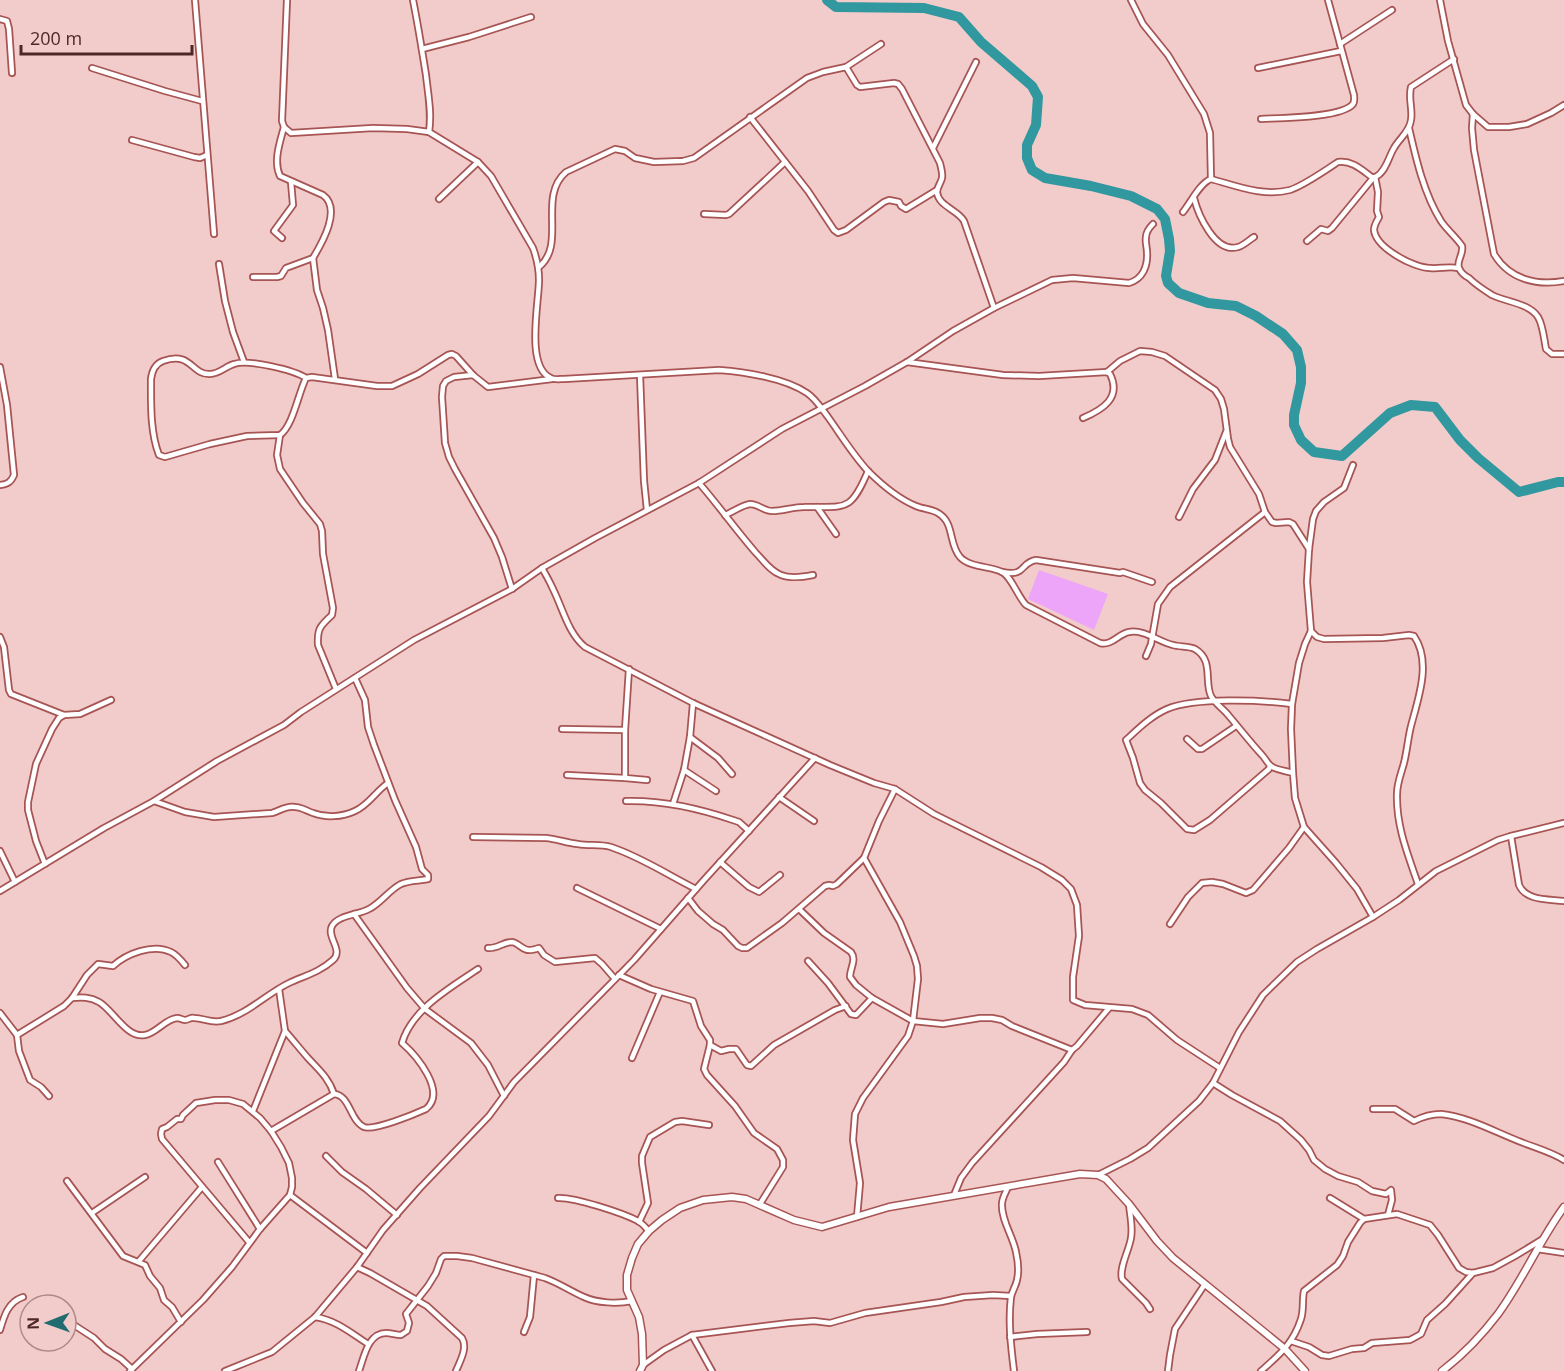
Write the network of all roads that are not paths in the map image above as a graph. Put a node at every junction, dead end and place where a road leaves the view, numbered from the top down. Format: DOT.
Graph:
graph roads {
  1 [pos="195,0"];
  2 [pos="288,0"];
  3 [pos="413,0"];
  4 [pos="1131,0"];
  5 [pos="1328,0"];
  6 [pos="1440,0"];
  7 [pos="1392,10"];
  8 [pos="531,17"];
  9 [pos="0,19"];
  10 [pos="882,44"];
  11 [pos="1340,44"];
  12 [pos="422,49"];
  13 [pos="1341,51"];
  14 [pos="1454,58"];
  15 [pos="976,62"];
  16 [pos="846,67"];
  17 [pos="92,68"];
  18 [pos="1258,68"];
  19 [pos="12,73"];
  20 [pos="202,101"];
  21 [pos="1564,105"];
  22 [pos="1473,114"];
  23 [pos="750,117"];
  24 [pos="1261,119"];
  25 [pos="284,127"];
  26 [pos="1409,128"];
  27 [pos="429,132"];
  28 [pos="132,140"];
  29 [pos="933,148"];
  30 [pos="207,155"];
  31 [pos="478,162"];
  32 [pos="785,162"];
  33 [pos="1374,177"];
  34 [pos="1211,179"];
  35 [pos="291,182"];
  36 [pos="937,190"];
  37 [pos="1194,198"];
  38 [pos="439,199"];
  39 [pos="1183,212"];
  40 [pos="704,214"];
  41 [pos="1153,224"];
  42 [pos="213,234"];
  43 [pos="1254,237"];
  44 [pos="282,238"];
  45 [pos="1307,241"];
  46 [pos="313,258"];
  47 [pos="219,264"];
  48 [pos="539,267"];
  49 [pos="1458,267"];
  50 [pos="253,277"];
  51 [pos="1564,281"];
  52 [pos="994,308"];
  53 [pos="1564,354"];
  54 [pos="244,362"];
  55 [pos="907,362"];
  56 [pos="0,367"];
  57 [pos="1107,372"];
  58 [pos="473,375"];
  59 [pos="640,375"];
  60 [pos="306,378"];
  61 [pos="335,379"];
  62 [pos="552,379"];
  63 [pos="822,409"];
  64 [pos="1083,418"];
  65 [pos="1227,429"];
  66 [pos="280,435"];
  67 [pos="1353,465"];
  68 [pos="868,471"];
  69 [pos="699,483"];
  70 [pos="0,485"];
  71 [pos="817,507"];
  72 [pos="647,510"];
  73 [pos="1265,512"];
  74 [pos="725,515"];
  75 [pos="1179,517"];
  76 [pos="836,534"];
  77 [pos="1309,549"];
  78 [pos="542,568"];
  79 [pos="1002,572"];
  80 [pos="813,574"];
  81 [pos="1152,582"];
  82 [pos="512,589"];
  83 [pos="1311,632"];
  84 [pos="0,637"];
  85 [pos="1152,638"];
  86 [pos="1146,656"];
  87 [pos="629,669"];
  88 [pos="355,678"];
  89 [pos="336,689"];
  90 [pos="111,700"];
  91 [pos="1215,702"];
  92 [pos="693,703"];
  93 [pos="1292,704"];
  94 [pos="64,715"];
  95 [pos="1236,726"];
  96 [pos="562,729"];
  97 [pos="625,730"];
  98 [pos="690,737"];
  99 [pos="1187,739"];
  100 [pos="815,758"];
  101 [pos="1270,765"];
  102 [pos="684,770"];
  103 [pos="1293,773"];
  104 [pos="732,774"];
  105 [pos="567,775"];
  106 [pos="625,778"];
  107 [pos="647,780"];
  108 [pos="388,783"];
  109 [pos="895,789"];
  110 [pos="716,791"];
  111 [pos="779,797"];
  112 [pos="154,801"];
  113 [pos="626,801"];
  114 [pos="673,804"];
  115 [pos="814,821"];
  116 [pos="1564,823"];
  117 [pos="1304,827"];
  118 [pos="749,831"];
  119 [pos="1511,836"];
  120 [pos="473,837"];
  121 [pos="0,851"];
  122 [pos="864,858"];
  123 [pos="720,862"];
  124 [pos="45,864"];
  125 [pos="780,875"];
  126 [pos="15,882"];
  127 [pos="1418,885"];
  128 [pos="577,888"];
  129 [pos="696,889"];
  130 [pos="0,891"];
  131 [pos="688,898"];
  132 [pos="1564,901"];
  133 [pos="800,909"];
  134 [pos="354,914"];
  135 [pos="1373,917"];
  136 [pos="1170,924"];
  137 [pos="661,929"];
  138 [pos="488,948"];
  139 [pos="808,961"];
  140 [pos="185,965"];
  141 [pos="478,969"];
  142 [pos="617,977"];
  143 [pos="279,989"];
  144 [pos="660,992"];
  145 [pos="72,998"];
  146 [pos="872,998"];
  147 [pos="846,1006"];
  148 [pos="1109,1008"];
  149 [pos="424,1009"];
  150 [pos="0,1013"];
  151 [pos="913,1021"];
  152 [pos="285,1031"];
  153 [pos="17,1035"];
  154 [pos="710,1045"];
  155 [pos="1072,1050"];
  156 [pos="632,1058"];
  157 [pos="1220,1068"];
  158 [pos="1213,1083"];
  159 [pos="334,1094"];
  160 [pos="49,1096"];
  161 [pos="504,1096"];
  162 [pos="1373,1109"];
  163 [pos="253,1112"];
  164 [pos="709,1125"];
  165 [pos="271,1131"];
  166 [pos="326,1156"];
  167 [pos="1564,1160"];
  168 [pos="218,1162"];
  169 [pos="1098,1175"];
  170 [pos="144,1177"];
  171 [pos="67,1181"];
  172 [pos="1009,1185"];
  173 [pos="202,1187"];
  174 [pos="290,1195"];
  175 [pos="954,1195"];
  176 [pos="1330,1197"];
  177 [pos="558,1198"];
  178 [pos="760,1204"];
  179 [pos="1129,1204"];
  180 [pos="1564,1207"];
  181 [pos="92,1213"];
  182 [pos="396,1215"];
  183 [pos="1388,1215"];
  184 [pos="857,1217"];
  185 [pos="1365,1219"];
  186 [pos="639,1222"];
  187 [pos="260,1229"];
  188 [pos="649,1231"];
  189 [pos="1542,1239"];
  190 [pos="249,1242"];
  191 [pos="1537,1249"];
  192 [pos="367,1252"];
  193 [pos="1564,1253"];
  194 [pos="139,1261"];
  195 [pos="357,1268"];
  196 [pos="1473,1273"];
  197 [pos="534,1275"];
  198 [pos="1205,1284"];
  199 [pos="1011,1296"];
  200 [pos="18,1300"];
  201 [pos="417,1300"];
  202 [pos="632,1301"];
  203 [pos="1150,1309"];
  204 [pos="315,1317"];
  205 [pos="181,1322"];
  206 [pos="78,1328"];
  207 [pos="0,1330"];
  208 [pos="524,1332"];
  209 [pos="1087,1332"];
  210 [pos="692,1335"];
  211 [pos="1010,1337"];
  212 [pos="1291,1341"];
  213 [pos="368,1344"];
  214 [pos="1285,1349"];
  215 [pos="642,1368"];
  216 [pos="131,1370"];
  217 [pos="225,1371"];
  218 [pos="359,1371"];
  219 [pos="456,1371"];
  220 [pos="712,1371"];
  221 [pos="1014,1371"];
  222 [pos="1168,1371"];
  223 [pos="1261,1371"];
  224 [pos="1305,1371"];
  225 [pos="1443,1371"];
  1 -- 20 [label="street"];
  2 -- 25 [label="street"];
  3 -- 12 [label="street"];
  4 -- 34 [label="street"];
  5 -- 11 [label="street"];
  6 -- 14 [label="street"];
  7 -- 11 [label="street"];
  8 -- 12 [label="street"];
  9 -- 19 [label="street"];
  10 -- 16 [label="street"];
  11 -- 13 [label="street"];
  12 -- 27 [label="street"];
  13 -- 18 [label="street"];
  13 -- 24 [label="street"];
  14 -- 22 [label="street"];
  14 -- 26 [label="street"];
  15 -- 29 [label="street"];
  16 -- 23 [label="street"];
  16 -- 29 [label="street"];
  17 -- 20 [label="street"];
  20 -- 30 [label="street"];
  21 -- 22 [label="street"];
  22 -- 51 [label="street"];
  23 -- 32 [label="street"];
  23 -- 48 [label="street"];
  25 -- 27 [label="street"];
  25 -- 35 [label="street"];
  26 -- 33 [label="street"];
  26 -- 49 [label="street"];
  27 -- 31 [label="street"];
  28 -- 30 [label="street"];
  29 -- 36 [label="street"];
  30 -- 42 [label="street"];
  31 -- 38 [label="street"];
  31 -- 48 [label="street"];
  32 -- 36 [label="street"];
  32 -- 40 [label="street"];
  33 -- 34 [label="street"];
  33 -- 45 [label="street"];
  33 -- 49 [label="street"];
  34 -- 37 [label="street"];
  35 -- 44 [label="street"];
  35 -- 46 [label="street"];
  36 -- 52 [label="street"];
  37 -- 39 [label="street"];
  37 -- 43 [label="street"];
  41 -- 52 [label="street"];
  46 -- 50 [label="street"];
  46 -- 61 [label="street"];
  47 -- 54 [label="street"];
  48 -- 62 [label="street"];
  49 -- 53 [label="street"];
  52 -- 55 [label="street"];
  54 -- 60 [label="street"];
  54 -- 66 [label="street"];
  55 -- 57 [label="street"];
  55 -- 63 [label="street"];
  56 -- 70 [label="street"];
  57 -- 64 [label="street"];
  57 -- 65 [label="street"];
  58 -- 61 [label="street"];
  58 -- 62 [label="street"];
  58 -- 82 [label="street"];
  59 -- 62 [label="street"];
  59 -- 63 [label="street"];
  59 -- 72 [label="street"];
  60 -- 61 [label="street"];
  60 -- 66 [label="street"];
  63 -- 68 [label="street"];
  63 -- 69 [label="street"];
  65 -- 73 [label="street"];
  65 -- 75 [label="street"];
  66 -- 89 [label="street"];
  67 -- 77 [label="street"];
  68 -- 71 [label="street"];
  68 -- 79 [label="street"];
  69 -- 72 [label="street"];
  69 -- 74 [label="street"];
  71 -- 74 [label="street"];
  71 -- 76 [label="street"];
  72 -- 78 [label="street"];
  73 -- 77 [label="street"];
  73 -- 85 [label="street"];
  74 -- 80 [label="street"];
  77 -- 83 [label="street"];
  78 -- 82 [label="street"];
  78 -- 87 [label="street"];
  79 -- 81 [label="street"];
  79 -- 85 [label="street"];
  82 -- 88 [label="street"];
  83 -- 93 [label="street"];
  83 -- 127 [label="street"];
  84 -- 94 [label="street"];
  85 -- 86 [label="street"];
  85 -- 91 [label="street"];
  87 -- 92 [label="street"];
  87 -- 97 [label="street"];
  88 -- 89 [label="street"];
  88 -- 108 [label="street"];
  89 -- 112 [label="street"];
  90 -- 94 [label="street"];
  91 -- 93 [label="street"];
  91 -- 95 [label="street"];
  91 -- 101 [label="street"];
  92 -- 98 [label="street"];
  92 -- 100 [label="street"];
  93 -- 103 [label="street"];
  94 -- 124 [label="street"];
  95 -- 99 [label="street"];
  95 -- 101 [label="street"];
  96 -- 97 [label="street"];
  97 -- 106 [label="street"];
  98 -- 102 [label="street"];
  98 -- 104 [label="street"];
  100 -- 109 [label="street"];
  100 -- 111 [label="street"];
  101 -- 103 [label="street"];
  102 -- 110 [label="street"];
  102 -- 114 [label="street"];
  103 -- 117 [label="street"];
  105 -- 106 [label="street"];
  106 -- 107 [label="street"];
  108 -- 112 [label="street"];
  108 -- 134 [label="street"];
  109 -- 122 [label="street"];
  109 -- 148 [label="street"];
  111 -- 115 [label="street"];
  111 -- 118 [label="street"];
  112 -- 124 [label="street"];
  113 -- 114 [label="street"];
  114 -- 118 [label="street"];
  116 -- 119 [label="street"];
  117 -- 135 [label="street"];
  117 -- 136 [label="street"];
  118 -- 123 [label="street"];
  119 -- 127 [label="street"];
  119 -- 132 [label="street"];
  120 -- 129 [label="street"];
  121 -- 126 [label="street"];
  122 -- 133 [label="street"];
  122 -- 151 [label="street"];
  123 -- 125 [label="street"];
  123 -- 129 [label="street"];
  124 -- 126 [label="street"];
  126 -- 130 [label="street"];
  127 -- 135 [label="street"];
  128 -- 137 [label="street"];
  129 -- 131 [label="street"];
  131 -- 133 [label="street"];
  131 -- 137 [label="street"];
  133 -- 146 [label="street"];
  134 -- 143 [label="street"];
  134 -- 149 [label="street"];
  135 -- 157 [label="street"];
  137 -- 142 [label="street"];
  138 -- 142 [label="street"];
  139 -- 147 [label="street"];
  140 -- 145 [label="street"];
  141 -- 149 [label="street"];
  142 -- 144 [label="street"];
  142 -- 161 [label="street"];
  143 -- 145 [label="street"];
  143 -- 152 [label="street"];
  144 -- 154 [label="street"];
  144 -- 156 [label="street"];
  145 -- 153 [label="street"];
  146 -- 147 [label="street"];
  146 -- 151 [label="street"];
  147 -- 154 [label="street"];
  148 -- 155 [label="street"];
  148 -- 157 [label="street"];
  149 -- 159 [label="street"];
  149 -- 161 [label="street"];
  150 -- 153 [label="street"];
  151 -- 155 [label="street"];
  151 -- 184 [label="street"];
  152 -- 159 [label="street"];
  152 -- 163 [label="street"];
  153 -- 160 [label="street"];
  154 -- 178 [label="street"];
  155 -- 175 [label="street"];
  157 -- 158 [label="street"];
  158 -- 169 [label="street"];
  158 -- 183 [label="street"];
  159 -- 165 [label="street"];
  161 -- 182 [label="street"];
  162 -- 167 [label="street"];
  163 -- 165 [label="street"];
  163 -- 173 [label="street"];
  164 -- 186 [label="street"];
  165 -- 174 [label="street"];
  166 -- 182 [label="street"];
  168 -- 187 [label="street"];
  169 -- 172 [label="street"];
  169 -- 179 [label="street"];
  170 -- 181 [label="street"];
  171 -- 181 [label="street"];
  172 -- 175 [label="street"];
  172 -- 199 [label="street"];
  173 -- 190 [label="street"];
  173 -- 194 [label="street"];
  174 -- 187 [label="street"];
  174 -- 192 [label="street"];
  175 -- 184 [label="street"];
  176 -- 185 [label="street"];
  177 -- 186 [label="street"];
  178 -- 184 [label="street"];
  178 -- 188 [label="street"];
  179 -- 198 [label="street"];
  179 -- 203 [label="street"];
  180 -- 189 [label="street"];
  181 -- 194 [label="street"];
  182 -- 192 [label="street"];
  183 -- 185 [label="street"];
  183 -- 196 [label="street"];
  185 -- 212 [label="street"];
  186 -- 188 [label="street"];
  187 -- 190 [label="street"];
  188 -- 202 [label="street"];
  189 -- 191 [label="street"];
  189 -- 196 [label="street"];
  190 -- 205 [label="street"];
  191 -- 193 [label="street"];
  191 -- 225 [label="street"];
  192 -- 195 [label="street"];
  194 -- 205 [label="street"];
  195 -- 201 [label="street"];
  195 -- 204 [label="street"];
  196 -- 212 [label="street"];
  197 -- 201 [label="street"];
  197 -- 202 [label="street"];
  197 -- 208 [label="street"];
  198 -- 214 [label="street"];
  198 -- 222 [label="street"];
  199 -- 210 [label="street"];
  199 -- 211 [label="street"];
  200 -- 207 [label="street"];
  201 -- 213 [label="street"];
  201 -- 219 [label="street"];
  202 -- 215 [label="street"];
  204 -- 213 [label="street"];
  204 -- 217 [label="street"];
  205 -- 216 [label="street"];
  206 -- 216 [label="street"];
  209 -- 211 [label="street"];
  210 -- 215 [label="street"];
  210 -- 220 [label="street"];
  211 -- 221 [label="street"];
  212 -- 214 [label="street"];
  213 -- 218 [label="street"];
  214 -- 223 [label="street"];
  214 -- 224 [label="street"];
}
